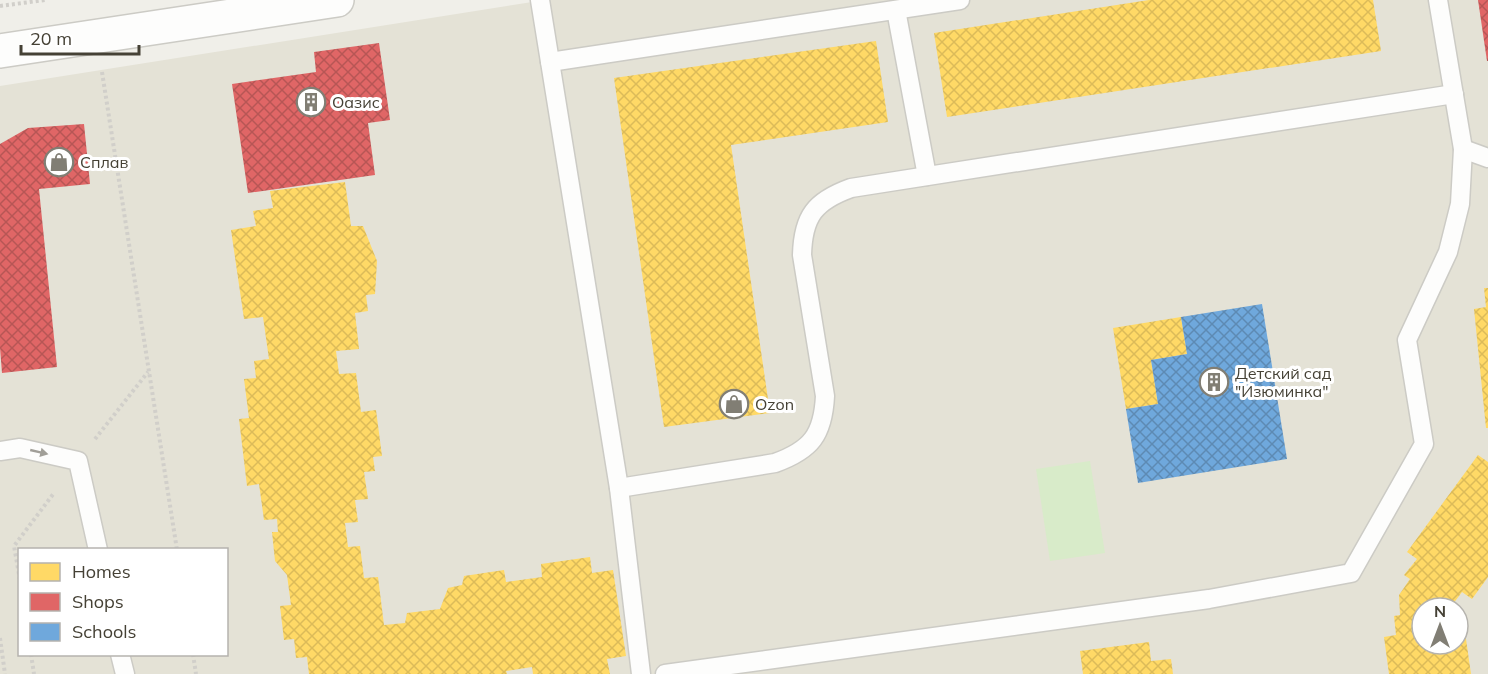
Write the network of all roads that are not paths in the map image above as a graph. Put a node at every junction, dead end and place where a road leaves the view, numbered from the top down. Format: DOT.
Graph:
graph roads {
  1 [pos="337,0"];
  2 [pos="540,0"];
  3 [pos="960,0"];
  4 [pos="1437,0"];
  5 [pos="896,10"];
  6 [pos="0,51"];
  7 [pos="550,63"];
  8 [pos="1454,94"];
  9 [pos="1463,149"];
  10 [pos="1488,158"];
  11 [pos="927,176"];
  12 [pos="0,451"];
  13 [pos="619,488"];
  14 [pos="98,548"];
  15 [pos="120,656"];
  16 [pos="124,674"];
  17 [pos="641,674"];
  18 [pos="665,674"];
  1 -- 6 [label="street"];
  2 -- 7 [label="lane"];
  3 -- 5 [label="lane"];
  4 -- 8 [label="lane"];
  5 -- 7 [label="lane"];
  5 -- 11 [label="lane"];
  7 -- 13 [label="lane"];
  8 -- 9 [label="lane"];
  8 -- 11 [label="lane"];
  9 -- 10 [label="lane"];
  9 -- 18 [label="lane"];
  11 -- 13 [label="lane"];
  12 -- 14 [label="lane, one-way"];
  13 -- 17 [label="lane"];
  15 -- 16 [label="lane"];
}
